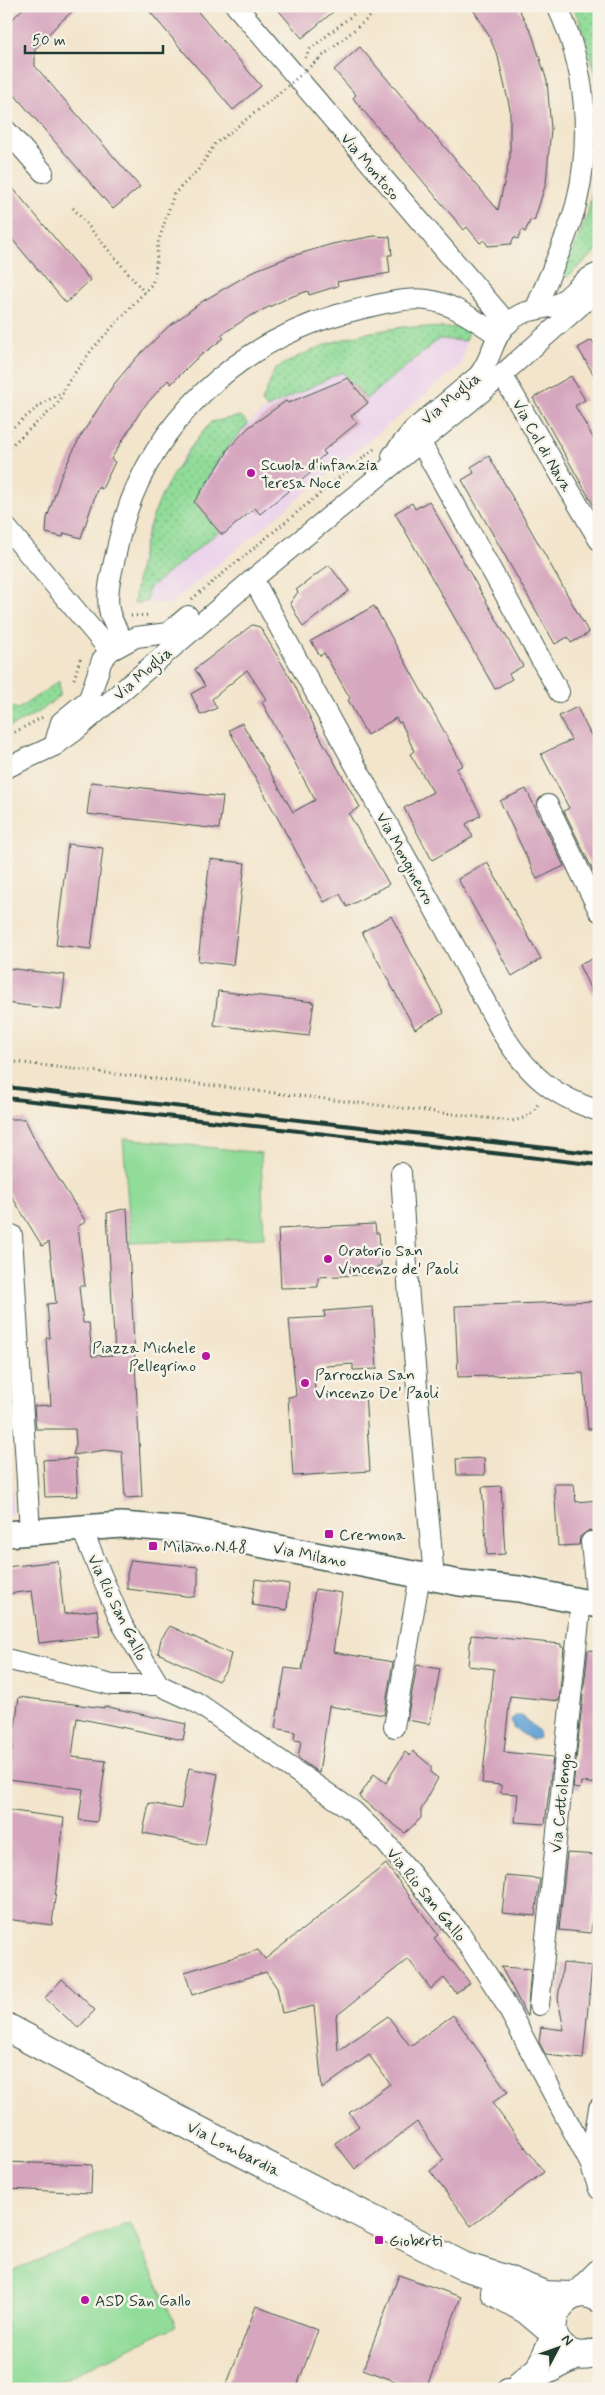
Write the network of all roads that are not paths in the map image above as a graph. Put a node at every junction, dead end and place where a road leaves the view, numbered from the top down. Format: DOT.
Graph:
graph roads {
  1 [pos="236,6"];
  2 [pos="557,6"];
  3 [pos="6,130"];
  4 [pos="43,172"];
  5 [pos="599,273"];
  6 [pos="599,289"];
  7 [pos="536,308"];
  8 [pos="503,329"];
  9 [pos="502,375"];
  10 [pos="421,443"];
  11 [pos="373,482"];
  12 [pos="6,527"];
  13 [pos="599,540"];
  14 [pos="253,579"];
  15 [pos="110,590"];
  16 [pos="229,599"];
  17 [pos="79,613"];
  18 [pos="117,646"];
  19 [pos="560,692"];
  20 [pos="54,746"];
  21 [pos="6,768"];
  22 [pos="548,805"];
  23 [pos="599,911"];
  24 [pos="594,1109"];
  25 [pos="401,1173"];
  26 [pos="12,1235"];
  27 [pos="81,1527"];
  28 [pos="18,1533"];
  29 [pos="591,1542"];
  30 [pos="427,1576"];
  31 [pos="592,1604"];
  32 [pos="6,1659"];
  33 [pos="159,1684"];
  34 [pos="394,1727"];
  35 [pos="539,2005"];
  36 [pos="6,2027"];
  37 [pos="599,2108"];
  38 [pos="590,2164"];
  39 [pos="599,2189"];
  40 [pos="463,2266"];
  41 [pos="599,2268"];
  42 [pos="571,2296"];
  43 [pos="599,2298"];
  44 [pos="553,2332"];
  45 [pos="594,2355"];
  46 [pos="511,2387"];
  1 -- 8 [label="street, Via Montoso"];
  2 -- 7 [label="street"];
  3 -- 4 [label="street"];
  5 -- 7 [label="street"];
  6 -- 9 [label="street, Via Moglia"];
  7 -- 8 [label="street"];
  8 -- 11 [label="street, Via Moglia"];
  8 -- 15 [label="street"];
  9 -- 10 [label="street, Via Moglia"];
  9 -- 13 [label="street, Via Col di Nava"];
  10 -- 11 [label="street, Via Moglia"];
  10 -- 19 [label="street, Via Moglia"];
  11 -- 14 [label="street, Via Moglia"];
  12 -- 17 [label="street"];
  14 -- 16 [label="street, Via Moglia"];
  14 -- 24 [label="street, Via Monginevro"];
  15 -- 17 [label="street"];
  15 -- 18 [label="street"];
  16 -- 18 [label="street, Via Moglia"];
  16 -- 20 [label="street, Via Moglia"];
  17 -- 18 [label="street"];
  18 -- 20 [label="street, Via Moglia"];
  20 -- 21 [label="street, Via Moglia"];
  22 -- 23 [label="street"];
  25 -- 30 [label="street"];
  26 -- 28 [label="street"];
  27 -- 28 [label="street, Via Milano"];
  27 -- 30 [label="street, Via Milano"];
  27 -- 33 [label="street, Via Rio San Gallo"];
  29 -- 31 [label="street"];
  30 -- 31 [label="street, Via Milano"];
  30 -- 34 [label="street"];
  31 -- 35 [label="street, Via Cottolengo"];
  32 -- 33 [label="street, Via Rio San Gallo"];
  33 -- 38 [label="street, Via Rio San Gallo"];
  36 -- 40 [label="main road, Via Lombardia"];
  37 -- 38 [label="street"];
  38 -- 39 [label="street, Via Rio San Gallo"];
  40 -- 42 [label="main road, Via Lombardia"];
  40 -- 44 [label="main road, Via Lombardia"];
  41 -- 42 [label="street"];
  42 -- 43 [label="main road, Via Lombardia"];
  42 -- 44 [label="main road"];
  44 -- 45 [label="main road, Via Lombardia"];
  44 -- 46 [label="street"];
  45 -- 46 [label="street"];
}
